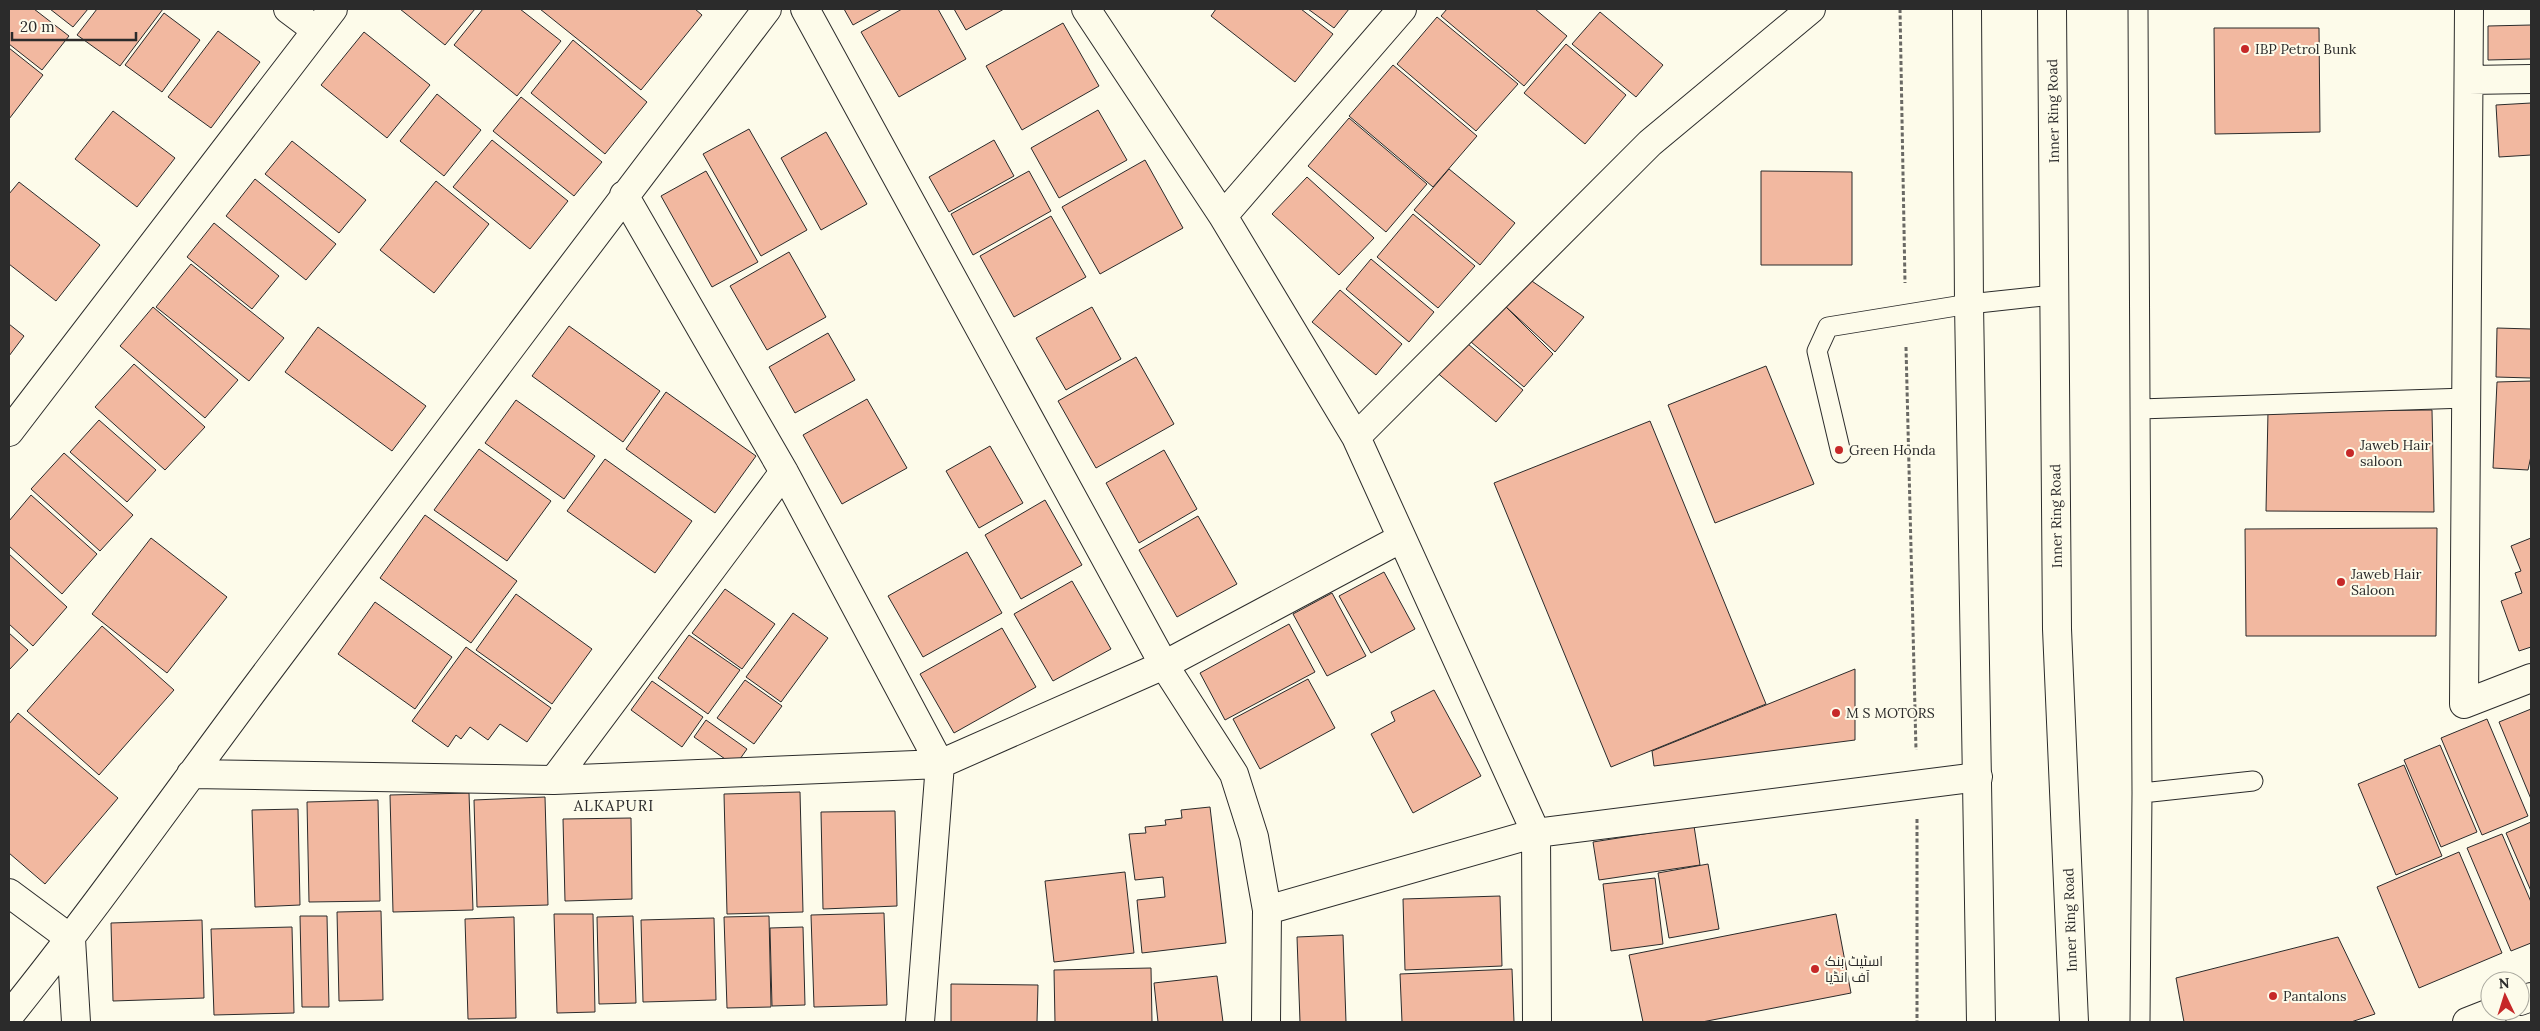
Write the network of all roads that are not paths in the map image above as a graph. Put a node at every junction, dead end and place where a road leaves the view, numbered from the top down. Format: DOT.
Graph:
graph roads {
  1 [pos="288,9"];
  2 [pos="333,9"];
  3 [pos="767,9"];
  4 [pos="805,9"];
  5 [pos="1086,9"];
  6 [pos="1402,9"];
  7 [pos="1811,9"];
  8 [pos="1967,9"];
  9 [pos="2052,9"];
  10 [pos="2138,9"];
  11 [pos="2469,9"];
  12 [pos="316,30"];
  13 [pos="2531,79"];
  14 [pos="2469,80"];
  15 [pos="624,196"];
  16 [pos="1223,216"];
  17 [pos="2053,295"];
  18 [pos="1969,304"];
  19 [pos="2466,398"];
  20 [pos="2140,409"];
  21 [pos="9,432"];
  22 [pos="1356,437"];
  23 [pos="1841,453"];
  24 [pos="784,472"];
  25 [pos="1402,538"];
  26 [pos="1164,665"];
  27 [pos="2531,678"];
  28 [pos="940,764"];
  29 [pos="191,774"];
  30 [pos="1978,776"];
  31 [pos="554,780"];
  32 [pos="2253,781"];
  33 [pos="2142,793"];
  34 [pos="1536,833"];
  35 [pos="9,893"];
  36 [pos="1267,910"];
  37 [pos="71,939"];
  38 [pos="9,1016"];
  39 [pos="2480,1017"];
  40 [pos="76,1022"];
  41 [pos="920,1022"];
  42 [pos="1266,1022"];
  43 [pos="1538,1022"];
  44 [pos="1981,1022"];
  45 [pos="2074,1022"];
  46 [pos="2140,1022"];
  47 [pos="2467,1022"];
  1 -- 12 [label="main road"];
  2 -- 12 [label="main road"];
  3 -- 15 [label="main road"];
  4 -- 26 [label="main road"];
  5 -- 16 [label="main road"];
  6 -- 16 [label="main road"];
  7 -- 22 [label="main road"];
  8 -- 18 [label="main road"];
  9 -- 17 [label="main road, Inner Ring Road"];
  10 -- 20 [label="lane"];
  11 -- 14 [label="main road"];
  12 -- 21 [label="main road"];
  13 -- 14 [label="main road"];
  14 -- 19 [label="main road"];
  15 -- 24 [label="main road"];
  15 -- 29 [label="main road"];
  16 -- 22 [label="main road"];
  17 -- 18 [label="lane"];
  17 -- 45 [label="main road, Inner Ring Road"];
  18 -- 23 [label="lane"];
  18 -- 30 [label="main road"];
  19 -- 20 [label="lane"];
  19 -- 27 [label="main road"];
  20 -- 33 [label="lane"];
  22 -- 25 [label="main road"];
  24 -- 28 [label="main road"];
  24 -- 31 [label="main road"];
  25 -- 26 [label="main road"];
  25 -- 34 [label="main road"];
  26 -- 28 [label="main road"];
  26 -- 36 [label="main road"];
  28 -- 31 [label="main road"];
  28 -- 41 [label="main road"];
  29 -- 31 [label="main road"];
  29 -- 37 [label="main road"];
  30 -- 34 [label="main road"];
  30 -- 44 [label="main road"];
  32 -- 33 [label="lane"];
  33 -- 46 [label="lane"];
  34 -- 36 [label="main road"];
  34 -- 43 [label="main road"];
  35 -- 37 [label="main road"];
  36 -- 42 [label="main road"];
  37 -- 38 [label="main road"];
  37 -- 40 [label="main road"];
  39 -- 47 [label="main road"];
}
